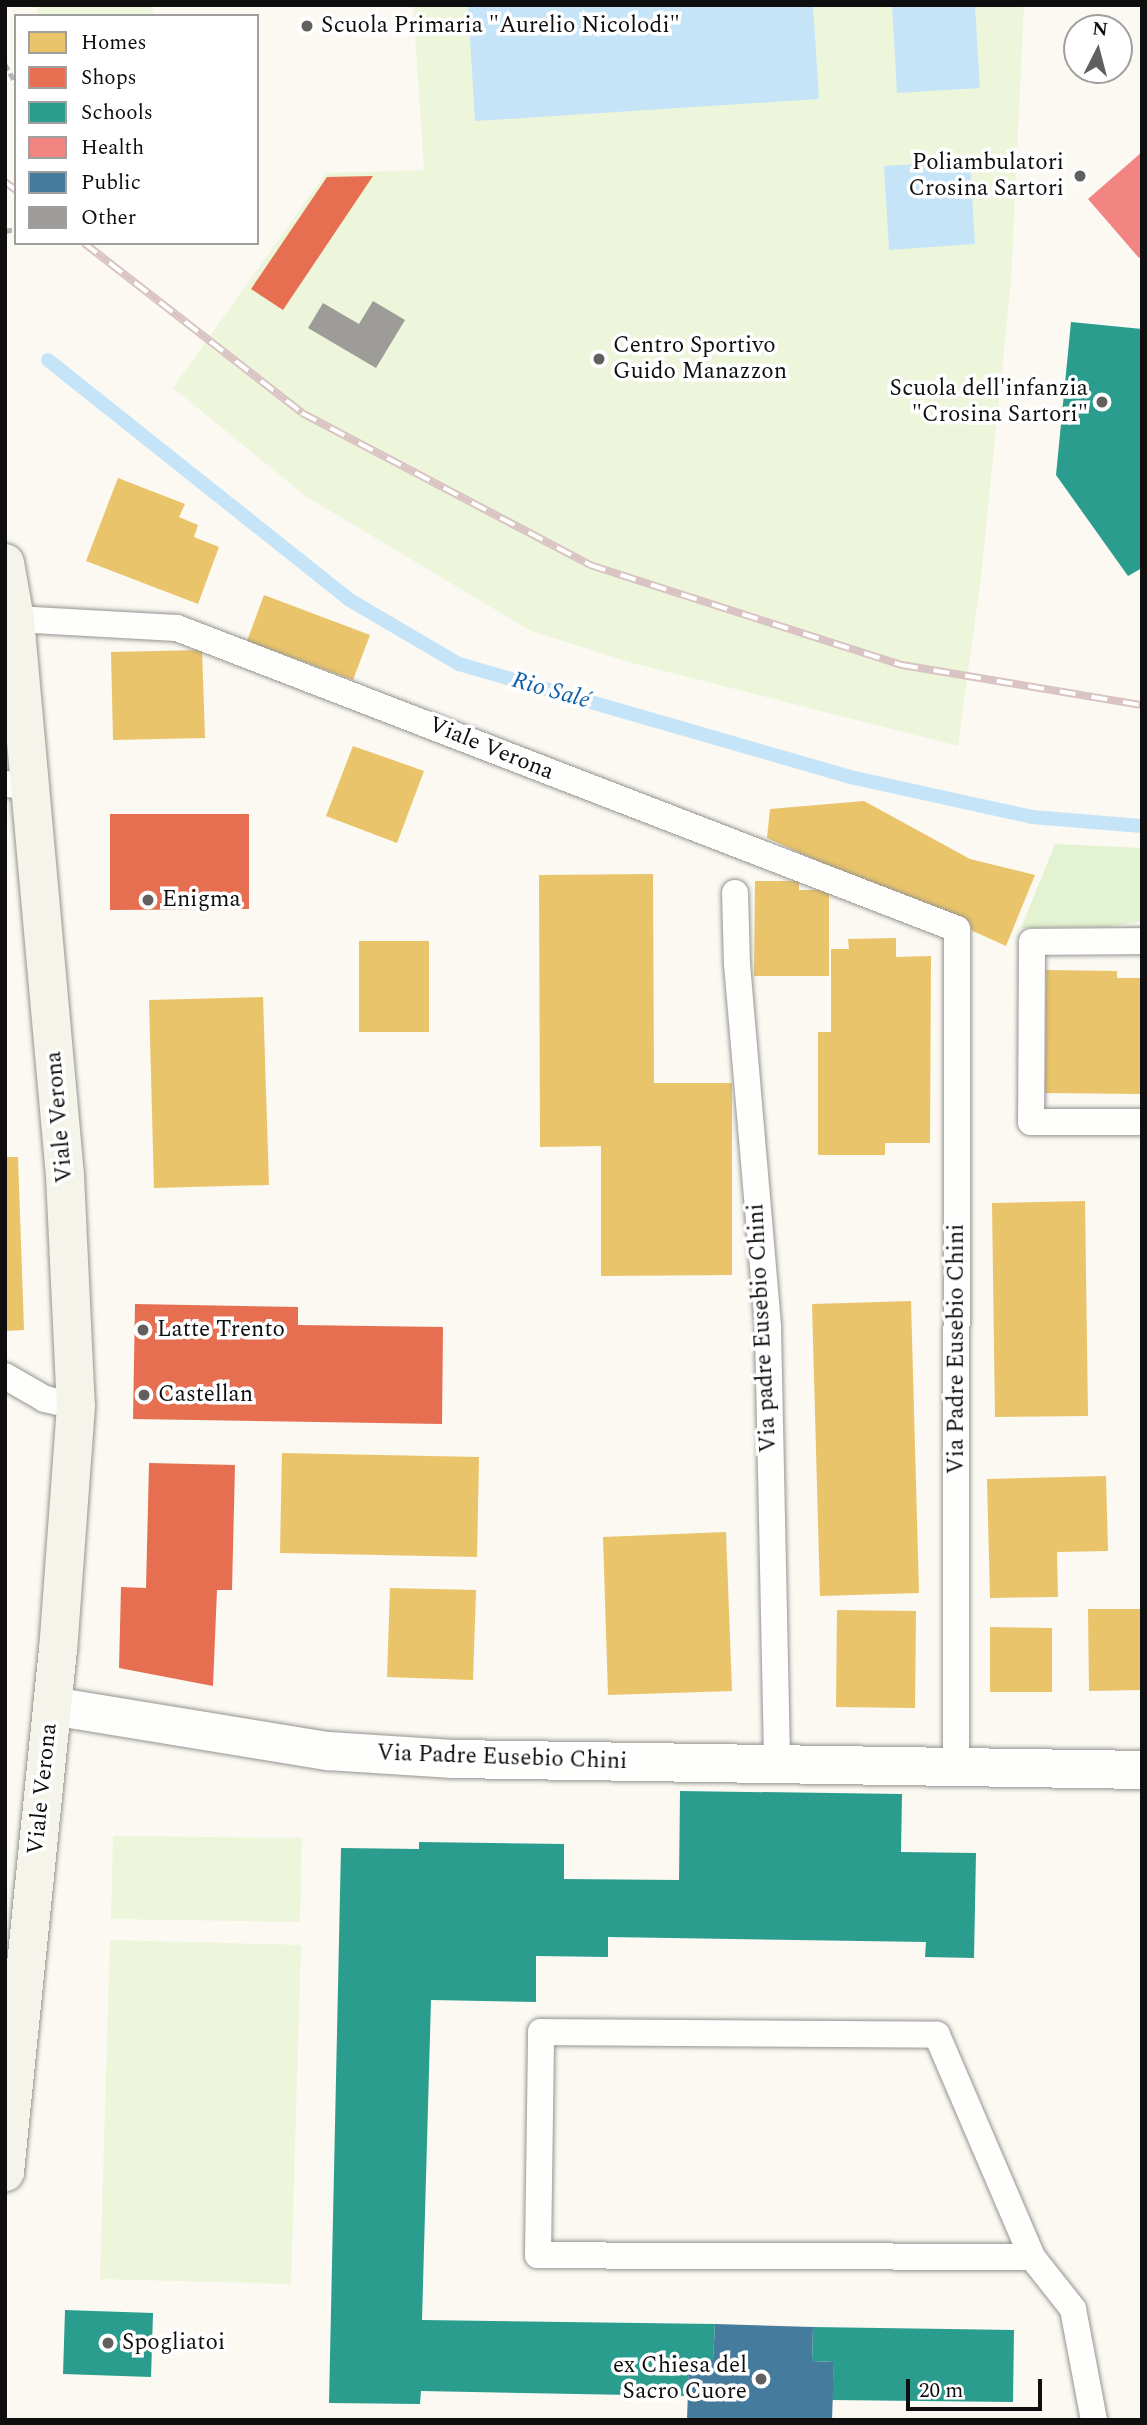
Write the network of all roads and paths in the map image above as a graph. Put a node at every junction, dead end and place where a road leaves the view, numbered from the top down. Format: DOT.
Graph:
graph roads {
  1 [pos="5,64"];
  2 [pos="14,80"];
  3 [pos="5,563"];
  4 [pos="15,619"];
  5 [pos="18,785"];
  6 [pos="736,893"];
  7 [pos="957,929"];
  8 [pos="1142,941"];
  9 [pos="1142,1122"];
  10 [pos="5,1377"];
  11 [pos="76,1406"];
  12 [pos="52,1706"];
  13 [pos="777,1764"];
  14 [pos="956,1768"];
  15 [pos="1142,1770"];
  16 [pos="10,2064"];
  17 [pos="5,2172"];
  18 [pos="1032,2257"];
  19 [pos="1094,2420"];
  1 -- 2 [label="path"];
  3 -- 4 [label="main road, Viale Verona"];
  4 -- 5 [label="main road, Viale Verona"];
  4 -- 7 [label="lane, Viale Verona"];
  5 -- 11 [label="main road, Viale Verona"];
  6 -- 13 [label="lane, Via padre Eusebio Chini"];
  7 -- 14 [label="lane, Via Padre Eusebio Chini"];
  8 -- 9 [label="lane"];
  10 -- 11 [label="lane"];
  11 -- 12 [label="main road, Viale Verona"];
  12 -- 13 [label="street, Via Padre Eusebio Chini"];
  12 -- 16 [label="main road, Viale Verona"];
  13 -- 14 [label="street, Via Padre Eusebio Chini"];
  14 -- 15 [label="street, Via Padre Eusebio Chini"];
  16 -- 17 [label="main road, Viale Verona"];
  18 -- 18 [label="lane"];
  18 -- 19 [label="lane"];
}
